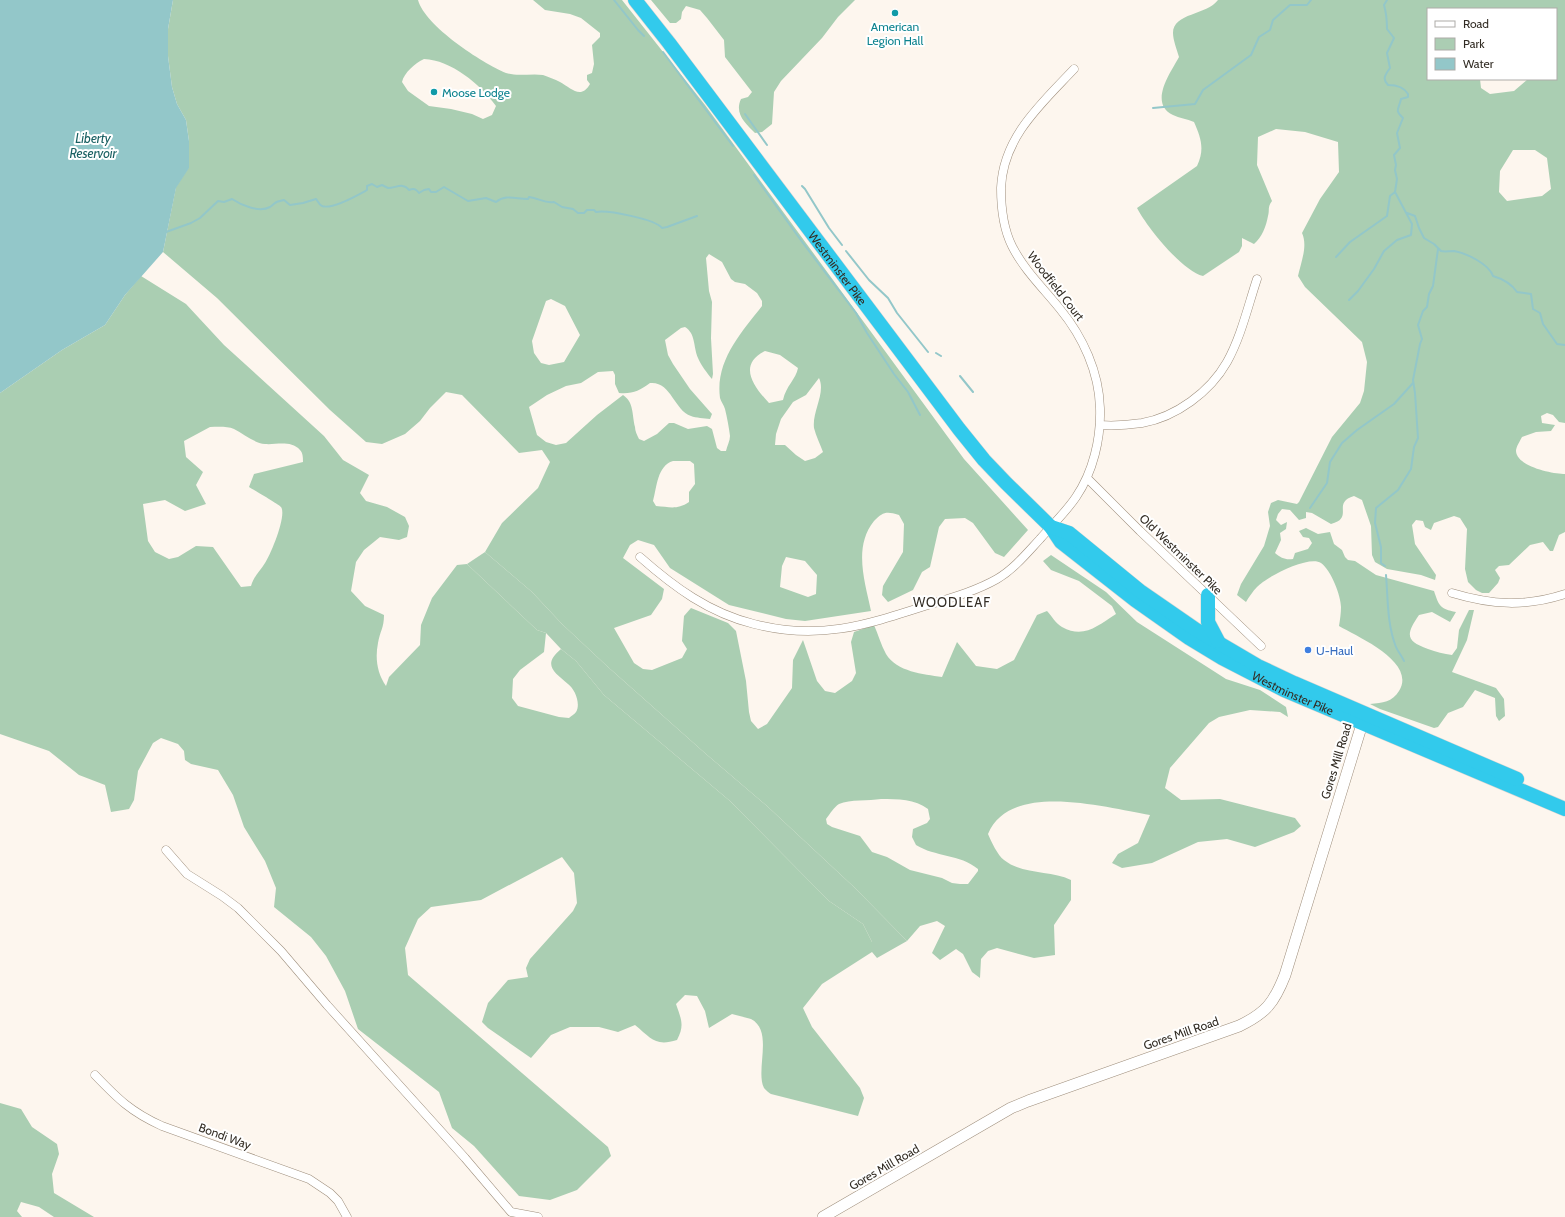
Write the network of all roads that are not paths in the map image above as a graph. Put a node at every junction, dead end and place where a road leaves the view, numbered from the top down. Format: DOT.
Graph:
graph roads {
  1 [pos="635,0"];
  2 [pos="1074,69"];
  3 [pos="1257,279"];
  4 [pos="1100,425"];
  5 [pos="1087,478"];
  6 [pos="1051,527"];
  7 [pos="640,557"];
  8 [pos="1452,593"];
  9 [pos="1565,594"];
  10 [pos="1208,595"];
  11 [pos="1219,643"];
  12 [pos="1261,646"];
  13 [pos="1363,719"];
  14 [pos="1565,799"];
  15 [pos="1565,809"];
  16 [pos="166,850"];
  17 [pos="95,1075"];
  18 [pos="347,1217"];
  19 [pos="538,1217"];
  20 [pos="823,1217"];
  1 -- 6 [label="highway, Westminster Pike"];
  2 -- 4 [label="street, Woodfield Court"];
  3 -- 4 [label="street"];
  4 -- 5 [label="street, Woodfield Court"];
  5 -- 6 [label="street, Woodfield Court"];
  5 -- 10 [label="street, Old Westminster Pike"];
  6 -- 7 [label="street, Woodfield Court"];
  6 -- 11 [label="highway, Westminster Pike"];
  6 -- 13 [label="highway, Westminster Pike"];
  8 -- 9 [label="street"];
  10 -- 11 [label="highway"];
  10 -- 12 [label="street, Old Westminster Pike"];
  11 -- 13 [label="highway, Westminster Pike"];
  13 -- 14 [label="highway, Westminster Pike"];
  13 -- 15 [label="highway, Westminster Pike"];
  13 -- 20 [label="street, Gores Mill Road"];
  16 -- 19 [label="street"];
  17 -- 18 [label="street, Bondi Way"];
}
